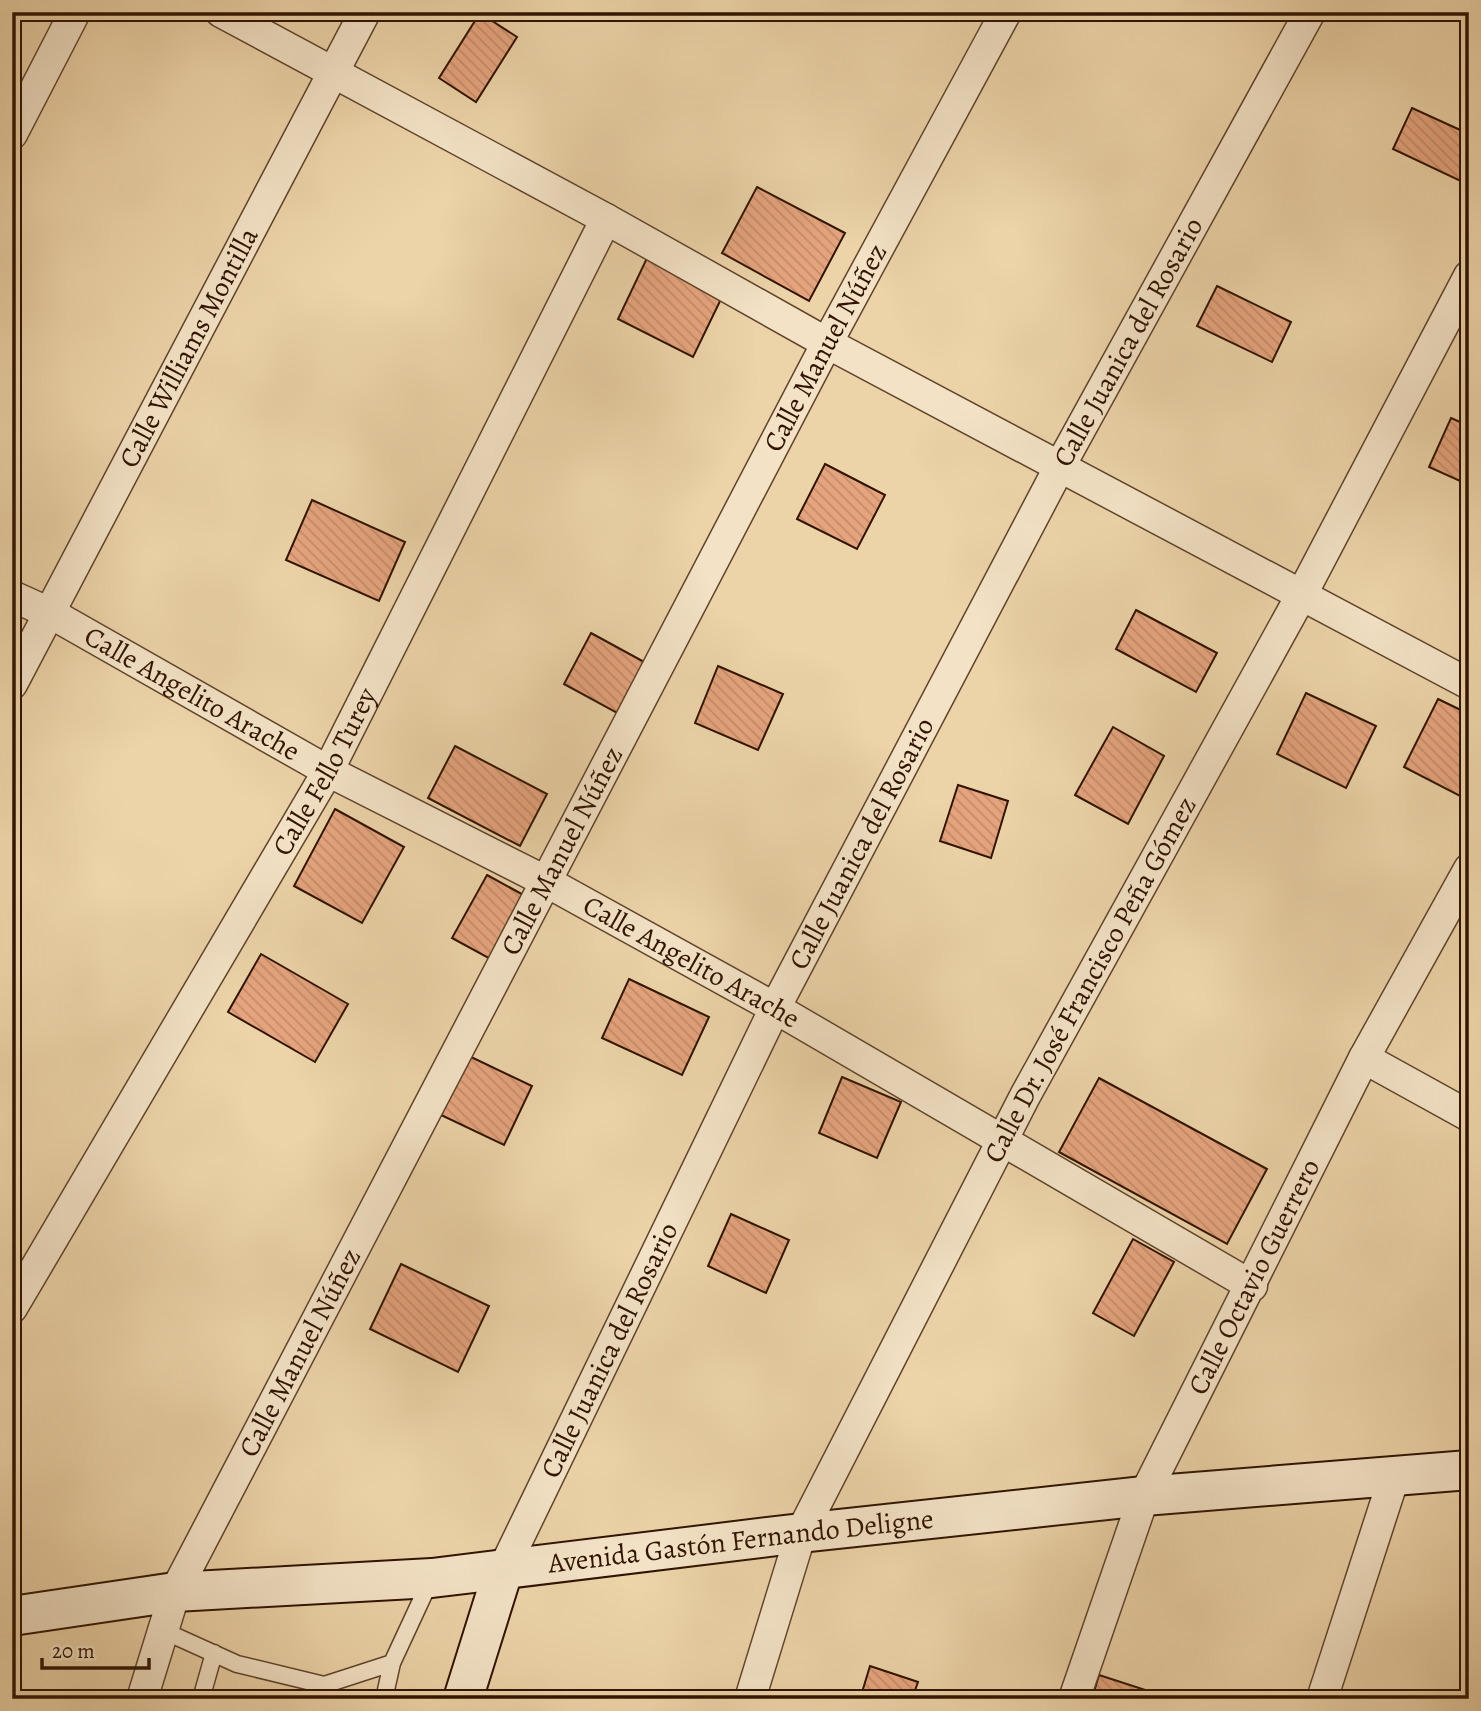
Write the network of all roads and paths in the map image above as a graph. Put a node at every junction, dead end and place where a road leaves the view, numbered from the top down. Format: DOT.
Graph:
graph roads {
  1 [pos="75,12"];
  2 [pos="221,12"];
  3 [pos="365,12"];
  4 [pos="1006,12"];
  5 [pos="1310,12"];
  6 [pos="334,71"];
  7 [pos="12,134"];
  8 [pos="606,219"];
  9 [pos="1469,276"];
  10 [pos="827,343"];
  11 [pos="1060,466"];
  12 [pos="1302,594"];
  13 [pos="12,596"];
  14 [pos="52,614"];
  15 [pos="12,684"];
  16 [pos="1469,684"];
  17 [pos="328,771"];
  18 [pos="1469,869"];
  19 [pos="547,882"];
  20 [pos="775,1008"];
  21 [pos="1364,1058"];
  22 [pos="1469,1116"];
  23 [pos="1001,1140"];
  24 [pos="1251,1286"];
  25 [pos="12,1308"];
  26 [pos="1469,1470"];
  27 [pos="1394,1477"];
  28 [pos="1144,1496"];
  29 [pos="801,1533"];
  30 [pos="504,1568"];
  31 [pos="432,1578"];
  32 [pos="175,1592"];
  33 [pos="12,1616"];
  34 [pos="163,1630"];
  35 [pos="214,1653"];
  36 [pos="392,1663"];
  37 [pos="142,1699"];
  38 [pos="201,1699"];
  39 [pos="384,1699"];
  40 [pos="463,1699"];
  41 [pos="750,1699"];
  42 [pos="1074,1699"];
  43 [pos="1322,1699"];
  1 -- 7 [label="street"];
  2 -- 6 [label="street"];
  3 -- 6 [label="street, Calle Williams Montilla"];
  4 -- 10 [label="street, Calle Manuel Núñez"];
  5 -- 11 [label="street, Calle Juanica del Rosario"];
  6 -- 8 [label="street"];
  6 -- 14 [label="street, Calle Williams Montilla"];
  8 -- 10 [label="street"];
  8 -- 17 [label="street, Calle Fello Turey"];
  9 -- 12 [label="street, Calle Dr. José Francisco Peña Gómez"];
  10 -- 11 [label="street"];
  10 -- 19 [label="street, Calle Manuel Núñez"];
  11 -- 12 [label="street"];
  11 -- 20 [label="street, Calle Juanica del Rosario"];
  12 -- 16 [label="street"];
  12 -- 23 [label="street, Calle Dr. José Francisco Peña Gómez"];
  13 -- 14 [label="street, Calle Angelito Arache"];
  14 -- 15 [label="street, Calle Williams Montilla"];
  14 -- 17 [label="street, Calle Angelito Arache"];
  17 -- 19 [label="street, Calle Angelito Arache"];
  17 -- 25 [label="street, Calle Fello Turey"];
  18 -- 21 [label="street, Calle Octavio Guerrero"];
  19 -- 20 [label="street, Calle Angelito Arache"];
  19 -- 32 [label="street, Calle Manuel Núñez"];
  20 -- 23 [label="street, Calle Angelito Arache"];
  20 -- 30 [label="street, Calle Juanica del Rosario"];
  21 -- 22 [label="street"];
  21 -- 24 [label="street, Calle Octavio Guerrero"];
  23 -- 24 [label="street, Calle Angelito Arache"];
  23 -- 29 [label="street, Calle Dr. José Francisco Peña Gómez"];
  24 -- 28 [label="street, Calle Octavio Guerrero"];
  26 -- 27 [label="street, Avenida Gastón Fernando Deligne"];
  27 -- 28 [label="street, Avenida Gastón Fernando Deligne"];
  27 -- 43 [label="street"];
  28 -- 29 [label="street, Avenida Gastón Fernando Deligne"];
  28 -- 42 [label="street, Calle Octavio Guerrero"];
  29 -- 30 [label="street, Avenida Gastón Fernando Deligne"];
  29 -- 41 [label="street, Calle Dr. José Francisco Peña Gómez"];
  30 -- 31 [label="street, Avenida Gastón Fernando Deligne"];
  30 -- 40 [label="street, Calle Juanica del Rosario"];
  31 -- 32 [label="street, Avenida Gastón Fernando Deligne"];
  31 -- 36 [label="lane"];
  32 -- 33 [label="street, Avenida Gastón Fernando Deligne"];
  32 -- 34 [label="street, Calle Manuel Núñez"];
  34 -- 35 [label="lane"];
  34 -- 37 [label="street, Calle Manuel Núñez"];
  35 -- 36 [label="lane"];
  35 -- 38 [label="lane"];
  36 -- 39 [label="lane"];
}
